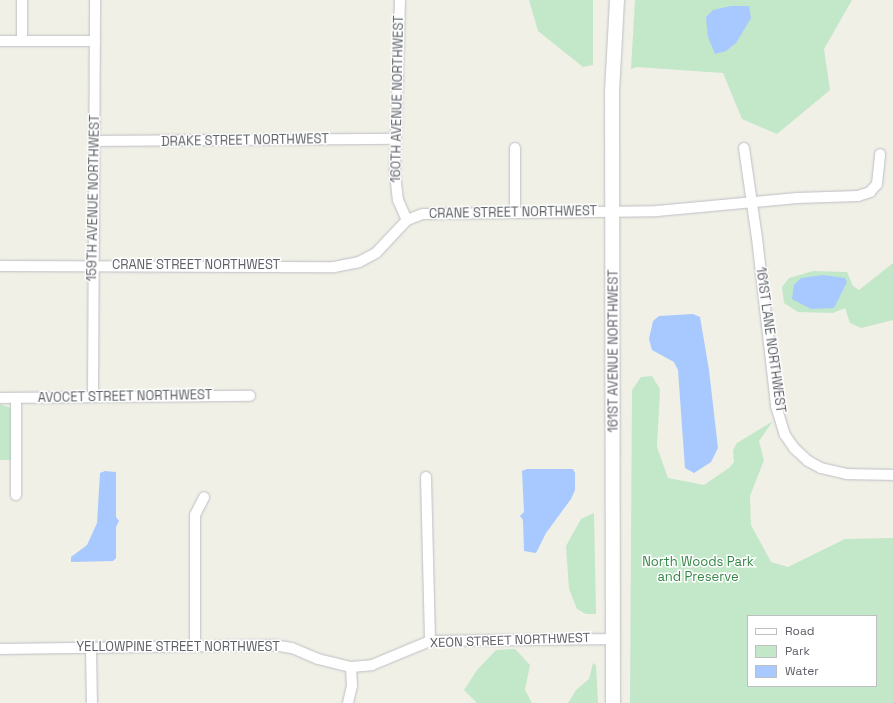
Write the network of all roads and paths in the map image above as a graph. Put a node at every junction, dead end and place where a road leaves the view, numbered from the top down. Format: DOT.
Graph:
graph roads {
  1 [pos="22,0"];
  2 [pos="95,0"];
  3 [pos="400,0"];
  4 [pos="617,0"];
  5 [pos="22,40"];
  6 [pos="0,41"];
  7 [pos="95,41"];
  8 [pos="396,139"];
  9 [pos="94,141"];
  10 [pos="515,148"];
  11 [pos="744,148"];
  12 [pos="880,154"];
  13 [pos="752,203"];
  14 [pos="613,211"];
  15 [pos="515,212"];
  16 [pos="407,220"];
  17 [pos="93,265"];
  18 [pos="0,266"];
  19 [pos="93,396"];
  20 [pos="250,396"];
  21 [pos="0,398"];
  22 [pos="16,398"];
  23 [pos="893,474"];
  24 [pos="426,477"];
  25 [pos="16,495"];
  26 [pos="204,498"];
  27 [pos="613,638"];
  28 [pos="430,641"];
  29 [pos="195,646"];
  30 [pos="91,648"];
  31 [pos="0,650"];
  32 [pos="352,667"];
  33 [pos="92,703"];
  34 [pos="348,703"];
  35 [pos="613,703"];
  1 -- 5 [label="street"];
  2 -- 7 [label="street, 159TH AVENUE NORTHWEST"];
  3 -- 8 [label="street, 160TH AVENUE NORTHWEST"];
  4 -- 14 [label="main road, 161ST AVENUE NORTHWEST"];
  5 -- 6 [label="street"];
  5 -- 7 [label="street"];
  7 -- 9 [label="street, 159TH AVENUE NORTHWEST"];
  8 -- 9 [label="street, DRAKE STREET NORTHWEST"];
  8 -- 16 [label="street, 160TH AVENUE NORTHWEST"];
  9 -- 17 [label="street, 159TH AVENUE NORTHWEST"];
  10 -- 15 [label="street"];
  11 -- 13 [label="street, 161ST LANE NORTHWEST"];
  12 -- 13 [label="street, CRANE STREET NORTHWEST"];
  13 -- 14 [label="street, CRANE STREET NORTHWEST"];
  13 -- 23 [label="street, 161ST LANE NORTHWEST"];
  14 -- 15 [label="street, CRANE STREET NORTHWEST"];
  14 -- 27 [label="main road, 161ST AVENUE NORTHWEST"];
  15 -- 16 [label="street, CRANE STREET NORTHWEST"];
  16 -- 17 [label="street, CRANE STREET NORTHWEST"];
  17 -- 18 [label="street, CRANE STREET NORTHWEST"];
  17 -- 19 [label="street, 159TH AVENUE NORTHWEST"];
  19 -- 20 [label="street, AVOCET STREET NORTHWEST"];
  19 -- 22 [label="street, AVOCET STREET NORTHWEST"];
  21 -- 22 [label="street, AVOCET STREET NORTHWEST"];
  22 -- 25 [label="street"];
  24 -- 28 [label="street"];
  26 -- 29 [label="street"];
  27 -- 28 [label="street, XEON STREET NORTHWEST"];
  27 -- 35 [label="main road, 161ST AVENUE NORTHWEST"];
  28 -- 32 [label="street, XEON STREET NORTHWEST"];
  29 -- 30 [label="street, YELLOWPINE STREET NORTHWEST"];
  29 -- 32 [label="street, YELLOWPINE STREET NORTHWEST"];
  30 -- 31 [label="street, YELLOWPINE STREET NORTHWEST"];
  30 -- 33 [label="street"];
  32 -- 34 [label="street"];
}
